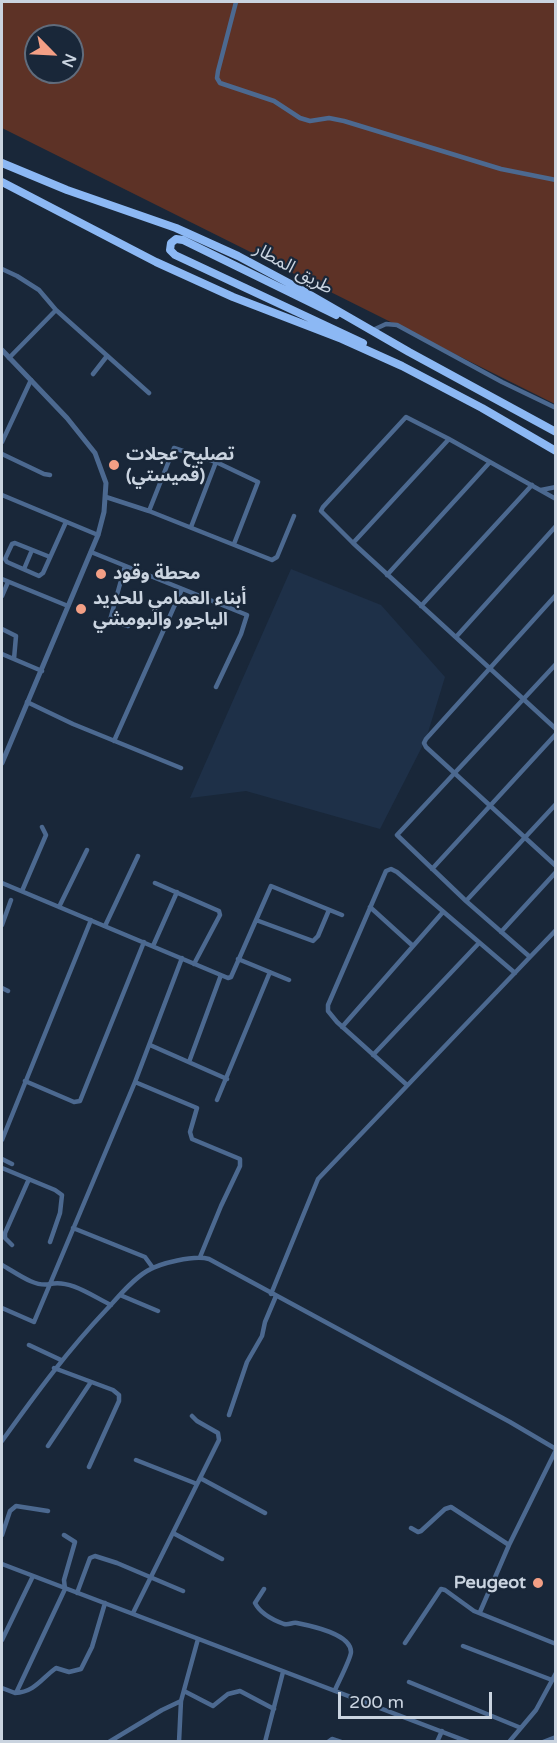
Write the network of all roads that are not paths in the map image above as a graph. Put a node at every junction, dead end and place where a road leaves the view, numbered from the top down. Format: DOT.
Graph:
graph roads {
  1 [pos="236,2"];
  2 [pos="2,163"];
  3 [pos="555,180"];
  4 [pos="2,182"];
  5 [pos="2,269"];
  6 [pos="56,310"];
  7 [pos="373,330"];
  8 [pos="2,350"];
  9 [pos="406,351"];
  10 [pos="107,356"];
  11 [pos="9,358"];
  12 [pos="93,374"];
  13 [pos="424,377"];
  14 [pos="31,380"];
  15 [pos="149,393"];
  16 [pos="555,408"];
  17 [pos="555,432"];
  18 [pos="449,439"];
  19 [pos="2,442"];
  20 [pos="555,451"];
  21 [pos="2,454"];
  22 [pos="216,462"];
  23 [pos="490,462"];
  24 [pos="50,475"];
  25 [pos="532,485"];
  26 [pos="541,490"];
  27 [pos="554,494"];
  28 [pos="2,495"];
  29 [pos="106,497"];
  30 [pos="150,511"];
  31 [pos="294,516"];
  32 [pos="66,522"];
  33 [pos="555,526"];
  34 [pos="192,527"];
  35 [pos="98,535"];
  36 [pos="353,543"];
  37 [pos="234,544"];
  38 [pos="32,550"];
  39 [pos="91,552"];
  40 [pos="50,557"];
  41 [pos="125,566"];
  42 [pos="24,569"];
  43 [pos="387,575"];
  44 [pos="2,579"];
  45 [pos="8,582"];
  46 [pos="182,589"];
  47 [pos="555,595"];
  48 [pos="2,596"];
  49 [pos="68,606"];
  50 [pos="421,606"];
  51 [pos="128,626"];
  52 [pos="2,629"];
  53 [pos="456,637"];
  54 [pos="2,654"];
  55 [pos="14,660"];
  56 [pos="555,664"];
  57 [pos="490,669"];
  58 [pos="42,671"];
  59 [pos="216,687"];
  60 [pos="523,699"];
  61 [pos="27,702"];
  62 [pos="555,732"];
  63 [pos="114,741"];
  64 [pos="2,763"];
  65 [pos="181,768"];
  66 [pos="453,772"];
  67 [pos="555,804"];
  68 [pos="490,806"];
  69 [pos="42,827"];
  70 [pos="525,837"];
  71 [pos="87,850"];
  72 [pos="138,856"];
  73 [pos="555,866"];
  74 [pos="432,869"];
  75 [pos="555,872"];
  76 [pos="2,883"];
  77 [pos="155,883"];
  78 [pos="22,891"];
  79 [pos="177,892"];
  80 [pos="11,900"];
  81 [pos="466,901"];
  82 [pos="59,907"];
  83 [pos="370,907"];
  84 [pos="329,910"];
  85 [pos="443,912"];
  86 [pos="342,915"];
  87 [pos="91,920"];
  88 [pos="256,920"];
  89 [pos="2,925"];
  90 [pos="105,926"];
  91 [pos="555,930"];
  92 [pos="501,932"];
  93 [pos="144,942"];
  94 [pos="479,943"];
  95 [pos="153,946"];
  96 [pos="413,946"];
  97 [pos="530,957"];
  98 [pos="182,958"];
  99 [pos="238,959"];
  100 [pos="194,964"];
  101 [pos="270,972"];
  102 [pos="515,973"];
  103 [pos="221,975"];
  104 [pos="289,980"];
  105 [pos="2,988"];
  106 [pos="9,991"];
  107 [pos="342,1027"];
  108 [pos="150,1045"];
  109 [pos="374,1055"];
  110 [pos="189,1062"];
  111 [pos="226,1079"];
  112 [pos="25,1081"];
  113 [pos="135,1082"];
  114 [pos="407,1085"];
  115 [pos="218,1100"];
  116 [pos="2,1140"];
  117 [pos="2,1159"];
  118 [pos="12,1164"];
  119 [pos="2,1168"];
  120 [pos="28,1179"];
  121 [pos="73,1228"];
  122 [pos="50,1242"];
  123 [pos="12,1245"];
  124 [pos="200,1257"];
  125 [pos="2,1265"];
  126 [pos="153,1268"];
  127 [pos="51,1284"];
  128 [pos="120,1295"];
  129 [pos="274,1295"];
  130 [pos="111,1305"];
  131 [pos="2,1308"];
  132 [pos="158,1311"];
  133 [pos="29,1345"];
  134 [pos="61,1360"];
  135 [pos="54,1368"];
  136 [pos="91,1382"];
  137 [pos="229,1415"];
  138 [pos="192,1416"];
  139 [pos="2,1441"];
  140 [pos="48,1446"];
  141 [pos="555,1450"];
  142 [pos="136,1460"];
  143 [pos="89,1467"];
  144 [pos="200,1478"];
  145 [pos="197,1484"];
  146 [pos="48,1511"];
  147 [pos="265,1512"];
  148 [pos="411,1528"];
  149 [pos="173,1533"];
  150 [pos="2,1534"];
  151 [pos="64,1535"];
  152 [pos="509,1545"];
  153 [pos="222,1559"];
  154 [pos="2,1564"];
  155 [pos="33,1576"];
  156 [pos="152,1577"];
  157 [pos="65,1589"];
  158 [pos="264,1589"];
  159 [pos="183,1591"];
  160 [pos="77,1593"];
  161 [pos="105,1603"];
  162 [pos="480,1612"];
  163 [pos="133,1613"];
  164 [pos="198,1639"];
  165 [pos="2,1640"];
  166 [pos="405,1642"];
  167 [pos="555,1644"];
  168 [pos="463,1646"];
  169 [pos="283,1672"];
  170 [pos="555,1674"];
  171 [pos="552,1680"];
  172 [pos="409,1682"];
  173 [pos="2,1688"];
  174 [pos="335,1690"];
  175 [pos="184,1691"];
  176 [pos="15,1693"];
  177 [pos="181,1701"];
  178 [pos="274,1709"];
  179 [pos="521,1728"];
  180 [pos="441,1731"];
  181 [pos="555,1737"];
  182 [pos="109,1742"];
  183 [pos="179,1742"];
  184 [pos="265,1742"];
  185 [pos="328,1742"];
  186 [pos="341,1742"];
  187 [pos="437,1742"];
  188 [pos="469,1742"];
  189 [pos="509,1742"];
  190 [pos="543,1742"];
  1 -- 3 [label="street"];
  2 -- 7 [label="highway, طريق المطار"];
  4 -- 13 [label="highway"];
  5 -- 6 [label="street"];
  6 -- 10 [label="street"];
  6 -- 11 [label="street"];
  7 -- 9 [label="highway, طريق المطار"];
  7 -- 16 [label="street"];
  8 -- 11 [label="street"];
  9 -- 13 [label="highway"];
  9 -- 17 [label="highway, طريق المطار"];
  10 -- 12 [label="street"];
  10 -- 15 [label="street"];
  11 -- 14 [label="street"];
  13 -- 20 [label="highway"];
  14 -- 19 [label="street"];
  14 -- 29 [label="street"];
  18 -- 23 [label="street"];
  18 -- 36 [label="street"];
  18 -- 36 [label="street"];
  21 -- 24 [label="street"];
  22 -- 30 [label="street"];
  22 -- 34 [label="street"];
  22 -- 37 [label="street"];
  23 -- 25 [label="street"];
  23 -- 43 [label="street"];
  25 -- 26 [label="street"];
  25 -- 50 [label="street"];
  26 -- 27 [label="street"];
  26 -- 27 [label="street"];
  28 -- 32 [label="street"];
  29 -- 30 [label="street"];
  29 -- 35 [label="street"];
  30 -- 34 [label="street"];
  31 -- 37 [label="street"];
  32 -- 35 [label="street"];
  32 -- 40 [label="street"];
  33 -- 53 [label="street"];
  34 -- 37 [label="street"];
  35 -- 39 [label="street"];
  36 -- 43 [label="street"];
  38 -- 40 [label="street"];
  38 -- 42 [label="street"];
  38 -- 42 [label="street"];
  39 -- 41 [label="street"];
  39 -- 49 [label="street"];
  40 -- 42 [label="street"];
  41 -- 46 [label="street"];
  41 -- 51 [label="street"];
  43 -- 50 [label="street"];
  44 -- 45 [label="street"];
  45 -- 48 [label="street"];
  45 -- 49 [label="street"];
  46 -- 59 [label="street"];
  46 -- 63 [label="street"];
  47 -- 57 [label="street"];
  49 -- 58 [label="street"];
  50 -- 53 [label="street"];
  52 -- 55 [label="street"];
  53 -- 57 [label="street"];
  54 -- 55 [label="street"];
  55 -- 58 [label="street"];
  56 -- 60 [label="street"];
  57 -- 60 [label="street"];
  57 -- 66 [label="street"];
  58 -- 61 [label="street"];
  60 -- 62 [label="street"];
  60 -- 66 [label="street"];
  61 -- 63 [label="street"];
  61 -- 64 [label="street"];
  62 -- 68 [label="street"];
  63 -- 65 [label="street"];
  66 -- 68 [label="street"];
  66 -- 74 [label="street"];
  67 -- 70 [label="street"];
  68 -- 70 [label="street"];
  68 -- 74 [label="street"];
  69 -- 78 [label="street"];
  70 -- 73 [label="street"];
  70 -- 81 [label="street"];
  71 -- 82 [label="street"];
  72 -- 90 [label="street"];
  74 -- 81 [label="street"];
  75 -- 92 [label="street"];
  76 -- 78 [label="street"];
  77 -- 79 [label="street"];
  78 -- 82 [label="street"];
  79 -- 95 [label="street"];
  79 -- 100 [label="street"];
  80 -- 89 [label="street"];
  81 -- 92 [label="street"];
  82 -- 87 [label="street"];
  83 -- 85 [label="street"];
  83 -- 96 [label="street"];
  83 -- 107 [label="street"];
  84 -- 86 [label="street"];
  84 -- 88 [label="street"];
  84 -- 88 [label="street"];
  85 -- 94 [label="street"];
  85 -- 96 [label="street"];
  87 -- 90 [label="street"];
  87 -- 112 [label="street"];
  88 -- 99 [label="street"];
  90 -- 93 [label="street"];
  91 -- 97 [label="street"];
  92 -- 97 [label="street"];
  93 -- 95 [label="street"];
  93 -- 112 [label="street"];
  94 -- 102 [label="street"];
  94 -- 109 [label="street"];
  95 -- 98 [label="street"];
  96 -- 107 [label="street"];
  97 -- 102 [label="street"];
  98 -- 100 [label="street"];
  98 -- 108 [label="street"];
  99 -- 101 [label="street"];
  99 -- 103 [label="street"];
  100 -- 103 [label="street"];
  101 -- 104 [label="street"];
  101 -- 111 [label="street"];
  102 -- 114 [label="street"];
  103 -- 110 [label="street"];
  105 -- 106 [label="street"];
  107 -- 109 [label="street"];
  108 -- 110 [label="street"];
  108 -- 113 [label="street"];
  109 -- 114 [label="street"];
  110 -- 111 [label="street"];
  111 -- 115 [label="street"];
  112 -- 116 [label="street"];
  113 -- 121 [label="street"];
  113 -- 124 [label="street"];
  114 -- 129 [label="street"];
  117 -- 118 [label="street"];
  119 -- 120 [label="street"];
  120 -- 122 [label="street"];
  120 -- 123 [label="street"];
  121 -- 126 [label="street"];
  121 -- 127 [label="street"];
  124 -- 126 [label="street"];
  124 -- 129 [label="street"];
  125 -- 127 [label="street"];
  126 -- 128 [label="street"];
  127 -- 130 [label="street"];
  127 -- 131 [label="street"];
  128 -- 130 [label="street"];
  128 -- 132 [label="street"];
  129 -- 137 [label="street"];
  129 -- 141 [label="street"];
  130 -- 134 [label="street"];
  133 -- 134 [label="street"];
  134 -- 135 [label="street"];
  135 -- 136 [label="street"];
  135 -- 139 [label="street"];
  136 -- 140 [label="street"];
  136 -- 143 [label="street"];
  138 -- 144 [label="street"];
  141 -- 152 [label="street"];
  142 -- 145 [label="street"];
  144 -- 145 [label="street"];
  144 -- 147 [label="street"];
  145 -- 149 [label="street"];
  146 -- 150 [label="street"];
  148 -- 152 [label="street"];
  149 -- 153 [label="street"];
  149 -- 156 [label="street"];
  151 -- 157 [label="street"];
  152 -- 162 [label="street"];
  154 -- 155 [label="street"];
  155 -- 157 [label="street"];
  155 -- 165 [label="street"];
  156 -- 159 [label="street"];
  156 -- 160 [label="street"];
  156 -- 163 [label="street"];
  157 -- 160 [label="street"];
  157 -- 176 [label="street"];
  158 -- 174 [label="street"];
  160 -- 161 [label="street"];
  161 -- 163 [label="street"];
  161 -- 176 [label="street"];
  162 -- 166 [label="street"];
  162 -- 167 [label="street"];
  163 -- 164 [label="street"];
  164 -- 169 [label="street"];
  164 -- 175 [label="street"];
  168 -- 171 [label="street"];
  169 -- 174 [label="street"];
  169 -- 178 [label="street"];
  170 -- 171 [label="street"];
  171 -- 179 [label="street"];
  172 -- 179 [label="street"];
  173 -- 176 [label="street"];
  174 -- 180 [label="street"];
  175 -- 177 [label="street"];
  175 -- 178 [label="street"];
  177 -- 182 [label="street"];
  177 -- 183 [label="street"];
  178 -- 184 [label="street"];
  179 -- 189 [label="street"];
  180 -- 187 [label="street"];
  180 -- 188 [label="street"];
  181 -- 190 [label="street"];
  185 -- 186 [label="street"];
}
